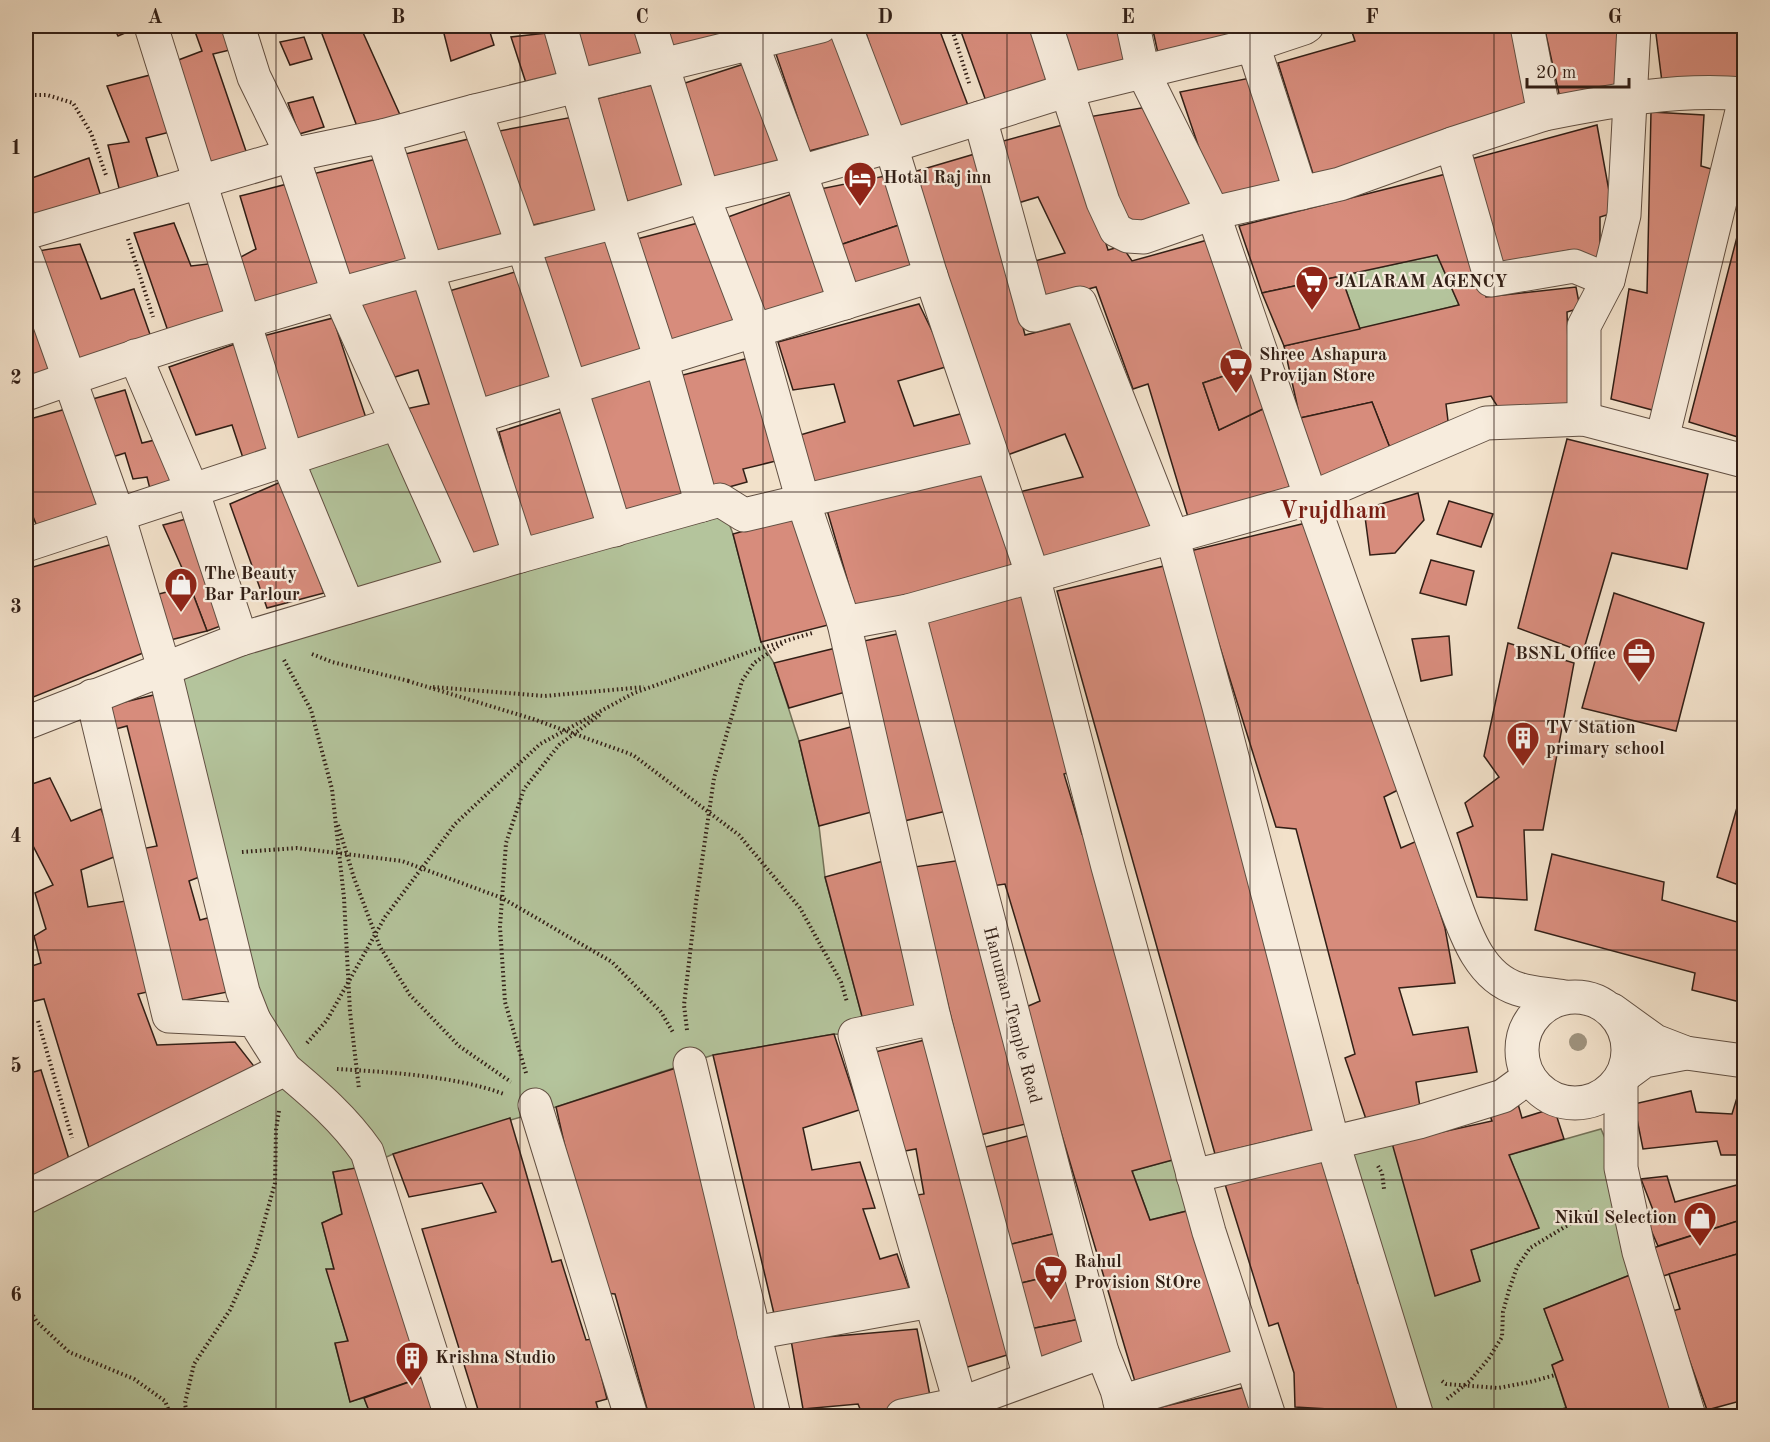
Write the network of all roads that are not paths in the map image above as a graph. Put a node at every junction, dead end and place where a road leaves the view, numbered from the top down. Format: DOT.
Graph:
graph roads {
  1 [pos="151,26"];
  2 [pos="238,26"];
  3 [pos="560,26"];
  4 [pos="650,26"];
  5 [pos="821,26"];
  6 [pos="845,26"];
  7 [pos="1046,26"];
  8 [pos="1133,26"];
  9 [pos="1307,26"];
  10 [pos="1527,26"];
  11 [pos="1634,26"];
  12 [pos="750,34"];
  13 [pos="1251,35"];
  14 [pos="662,64"];
  15 [pos="1143,72"];
  16 [pos="578,85"];
  17 [pos="1068,90"];
  18 [pos="1744,94"];
  19 [pos="1631,98"];
  20 [pos="1744,103"];
  21 [pos="475,111"];
  22 [pos="1544,114"];
  23 [pos="980,118"];
  24 [pos="383,136"];
  25 [pos="1452,144"];
  26 [pos="891,146"];
  27 [pos="292,155"];
  28 [pos="801,172"];
  29 [pos="200,182"];
  30 [pos="1300,193"];
  31 [pos="703,196"];
  32 [pos="1213,213"];
  33 [pos="616,222"];
  34 [pos="26,233"];
  35 [pos="525,245"];
  36 [pos="26,257"];
  37 [pos="427,270"];
  38 [pos="930,276"];
  39 [pos="1608,280"];
  40 [pos="339,293"];
  41 [pos="845,303"];
  42 [pos="244,322"];
  43 [pos="754,332"];
  44 [pos="135,356"];
  45 [pos="661,359"];
  46 [pos="69,379"];
  47 [pos="572,387"];
  48 [pos="26,394"];
  49 [pos="476,417"];
  50 [pos="1584,419"];
  51 [pos="397,423"];
  52 [pos="1662,439"];
  53 [pos="992,456"];
  54 [pos="287,459"];
  55 [pos="1744,461"];
  56 [pos="192,490"];
  57 [pos="1311,498"];
  58 [pos="803,501"];
  59 [pos="702,505"];
  60 [pos="118,515"];
  61 [pos="615,530"];
  62 [pos="1172,536"];
  63 [pos="27,539"];
  64 [pos="520,556"];
  65 [pos="464,572"];
  66 [pos="1033,576"];
  67 [pos="348,607"];
  68 [pos="908,611"];
  69 [pos="844,623"];
  70 [pos="251,636"];
  71 [pos="164,668"];
  72 [pos="92,696"];
  73 [pos="26,723"];
  74 [pos="1491,973"];
  75 [pos="1564,997"];
  76 [pos="1612,1010"];
  77 [pos="934,1018"];
  78 [pos="254,1020"];
  79 [pos="1521,1045"];
  80 [pos="1686,1053"];
  81 [pos="1744,1061"];
  82 [pos="690,1064"];
  83 [pos="285,1069"];
  84 [pos="1529,1077"];
  85 [pos="1621,1078"];
  86 [pos="1574,1103"];
  87 [pos="535,1105"];
  88 [pos="1347,1139"];
  89 [pos="1193,1176"];
  90 [pos="1626,1192"];
  91 [pos="26,1197"];
  92 [pos="931,1301"];
  93 [pos="754,1333"];
  94 [pos="1102,1352"];
  95 [pos="1251,1363"];
  96 [pos="1030,1378"];
  97 [pos="1122,1409"];
  98 [pos="962,1410"];
  99 [pos="1416,1413"];
  100 [pos="451,1416"];
  101 [pos="631,1416"];
  102 [pos="774,1416"];
  103 [pos="902,1416"];
  104 [pos="1269,1416"];
  105 [pos="1689,1416"];
  1 -- 29 [label="street"];
  2 -- 27 [label="street"];
  3 -- 16 [label="street"];
  4 -- 14 [label="street"];
  5 -- 12 [label="street"];
  6 -- 26 [label="street"];
  7 -- 17 [label="street"];
  8 -- 15 [label="street"];
  9 -- 13 [label="street"];
  10 -- 22 [label="street"];
  11 -- 19 [label="street"];
  12 -- 14 [label="street"];
  12 -- 28 [label="street"];
  13 -- 15 [label="street"];
  13 -- 30 [label="street"];
  14 -- 16 [label="street"];
  14 -- 31 [label="street"];
  15 -- 17 [label="street"];
  15 -- 32 [label="street"];
  16 -- 21 [label="street"];
  16 -- 33 [label="street"];
  17 -- 23 [label="street"];
  17 -- 32 [label="street"];
  18 -- 19 [label="street"];
  19 -- 22 [label="street"];
  19 -- 39 [label="street"];
  20 -- 52 [label="street"];
  21 -- 24 [label="street"];
  21 -- 35 [label="street"];
  22 -- 25 [label="street"];
  23 -- 26 [label="street"];
  23 -- 62 [label="street"];
  24 -- 27 [label="street"];
  24 -- 37 [label="street"];
  25 -- 30 [label="street"];
  25 -- 39 [label="street"];
  26 -- 28 [label="street"];
  26 -- 38 [label="street"];
  27 -- 29 [label="street"];
  27 -- 40 [label="street"];
  28 -- 31 [label="street"];
  28 -- 41 [label="street"];
  29 -- 34 [label="street"];
  29 -- 42 [label="street"];
  30 -- 32 [label="street"];
  31 -- 33 [label="street"];
  31 -- 43 [label="street"];
  32 -- 57 [label="street"];
  33 -- 35 [label="street"];
  33 -- 45 [label="street"];
  35 -- 37 [label="street"];
  35 -- 47 [label="street"];
  36 -- 46 [label="street"];
  37 -- 40 [label="street"];
  37 -- 49 [label="street"];
  38 -- 41 [label="street"];
  38 -- 53 [label="street"];
  39 -- 50 [label="street"];
  40 -- 42 [label="street"];
  40 -- 51 [label="street"];
  41 -- 43 [label="street"];
  42 -- 44 [label="street"];
  42 -- 54 [label="street"];
  43 -- 45 [label="street"];
  43 -- 58 [label="street"];
  44 -- 46 [label="street"];
  44 -- 56 [label="street"];
  45 -- 47 [label="street"];
  45 -- 59 [label="street"];
  46 -- 48 [label="street"];
  46 -- 60 [label="street"];
  47 -- 49 [label="street"];
  47 -- 61 [label="street"];
  49 -- 64 [label="street"];
  50 -- 52 [label="street"];
  50 -- 57 [label="street"];
  51 -- 54 [label="street"];
  51 -- 65 [label="street"];
  52 -- 55 [label="street"];
  53 -- 58 [label="street"];
  53 -- 66 [label="street"];
  54 -- 56 [label="street"];
  54 -- 67 [label="street"];
  56 -- 60 [label="street"];
  56 -- 70 [label="street"];
  57 -- 62 [label="street"];
  57 -- 74 [label="street"];
  58 -- 59 [label="street"];
  58 -- 69 [label="street"];
  59 -- 61 [label="street"];
  60 -- 63 [label="street"];
  60 -- 71 [label="street"];
  61 -- 64 [label="street"];
  62 -- 66 [label="street"];
  62 -- 88 [label="street"];
  64 -- 65 [label="street"];
  65 -- 67 [label="street"];
  66 -- 68 [label="street"];
  66 -- 89 [label="street"];
  67 -- 70 [label="street"];
  68 -- 69 [label="street"];
  68 -- 94 [label="street, Hanuman Temple Road"];
  69 -- 77 [label="street"];
  70 -- 71 [label="street"];
  71 -- 72 [label="street"];
  71 -- 78 [label="street"];
  72 -- 73 [label="street"];
  72 -- 78 [label="street"];
  74 -- 75 [label="street"];
  74 -- 79 [label="street"];
  75 -- 76 [label="street"];
  75 -- 79 [label="street"];
  76 -- 80 [label="street"];
  76 -- 85 [label="street"];
  77 -- 92 [label="street"];
  77 -- 96 [label="street"];
  78 -- 83 [label="street"];
  79 -- 84 [label="street"];
  80 -- 81 [label="street"];
  80 -- 85 [label="street"];
  82 -- 93 [label="street"];
  83 -- 91 [label="street"];
  83 -- 100 [label="street"];
  84 -- 86 [label="street"];
  84 -- 88 [label="street"];
  85 -- 86 [label="street"];
  85 -- 90 [label="street"];
  86 -- 90 [label="street"];
  87 -- 101 [label="street"];
  88 -- 89 [label="street"];
  88 -- 99 [label="street"];
  89 -- 95 [label="street"];
  90 -- 105 [label="street"];
  92 -- 93 [label="street"];
  92 -- 98 [label="street"];
  93 -- 102 [label="street"];
  94 -- 96 [label="street"];
  94 -- 97 [label="street, Hanuman Temple Road"];
  95 -- 97 [label="street"];
  95 -- 104 [label="street"];
  96 -- 98 [label="street"];
  98 -- 103 [label="street"];
}
